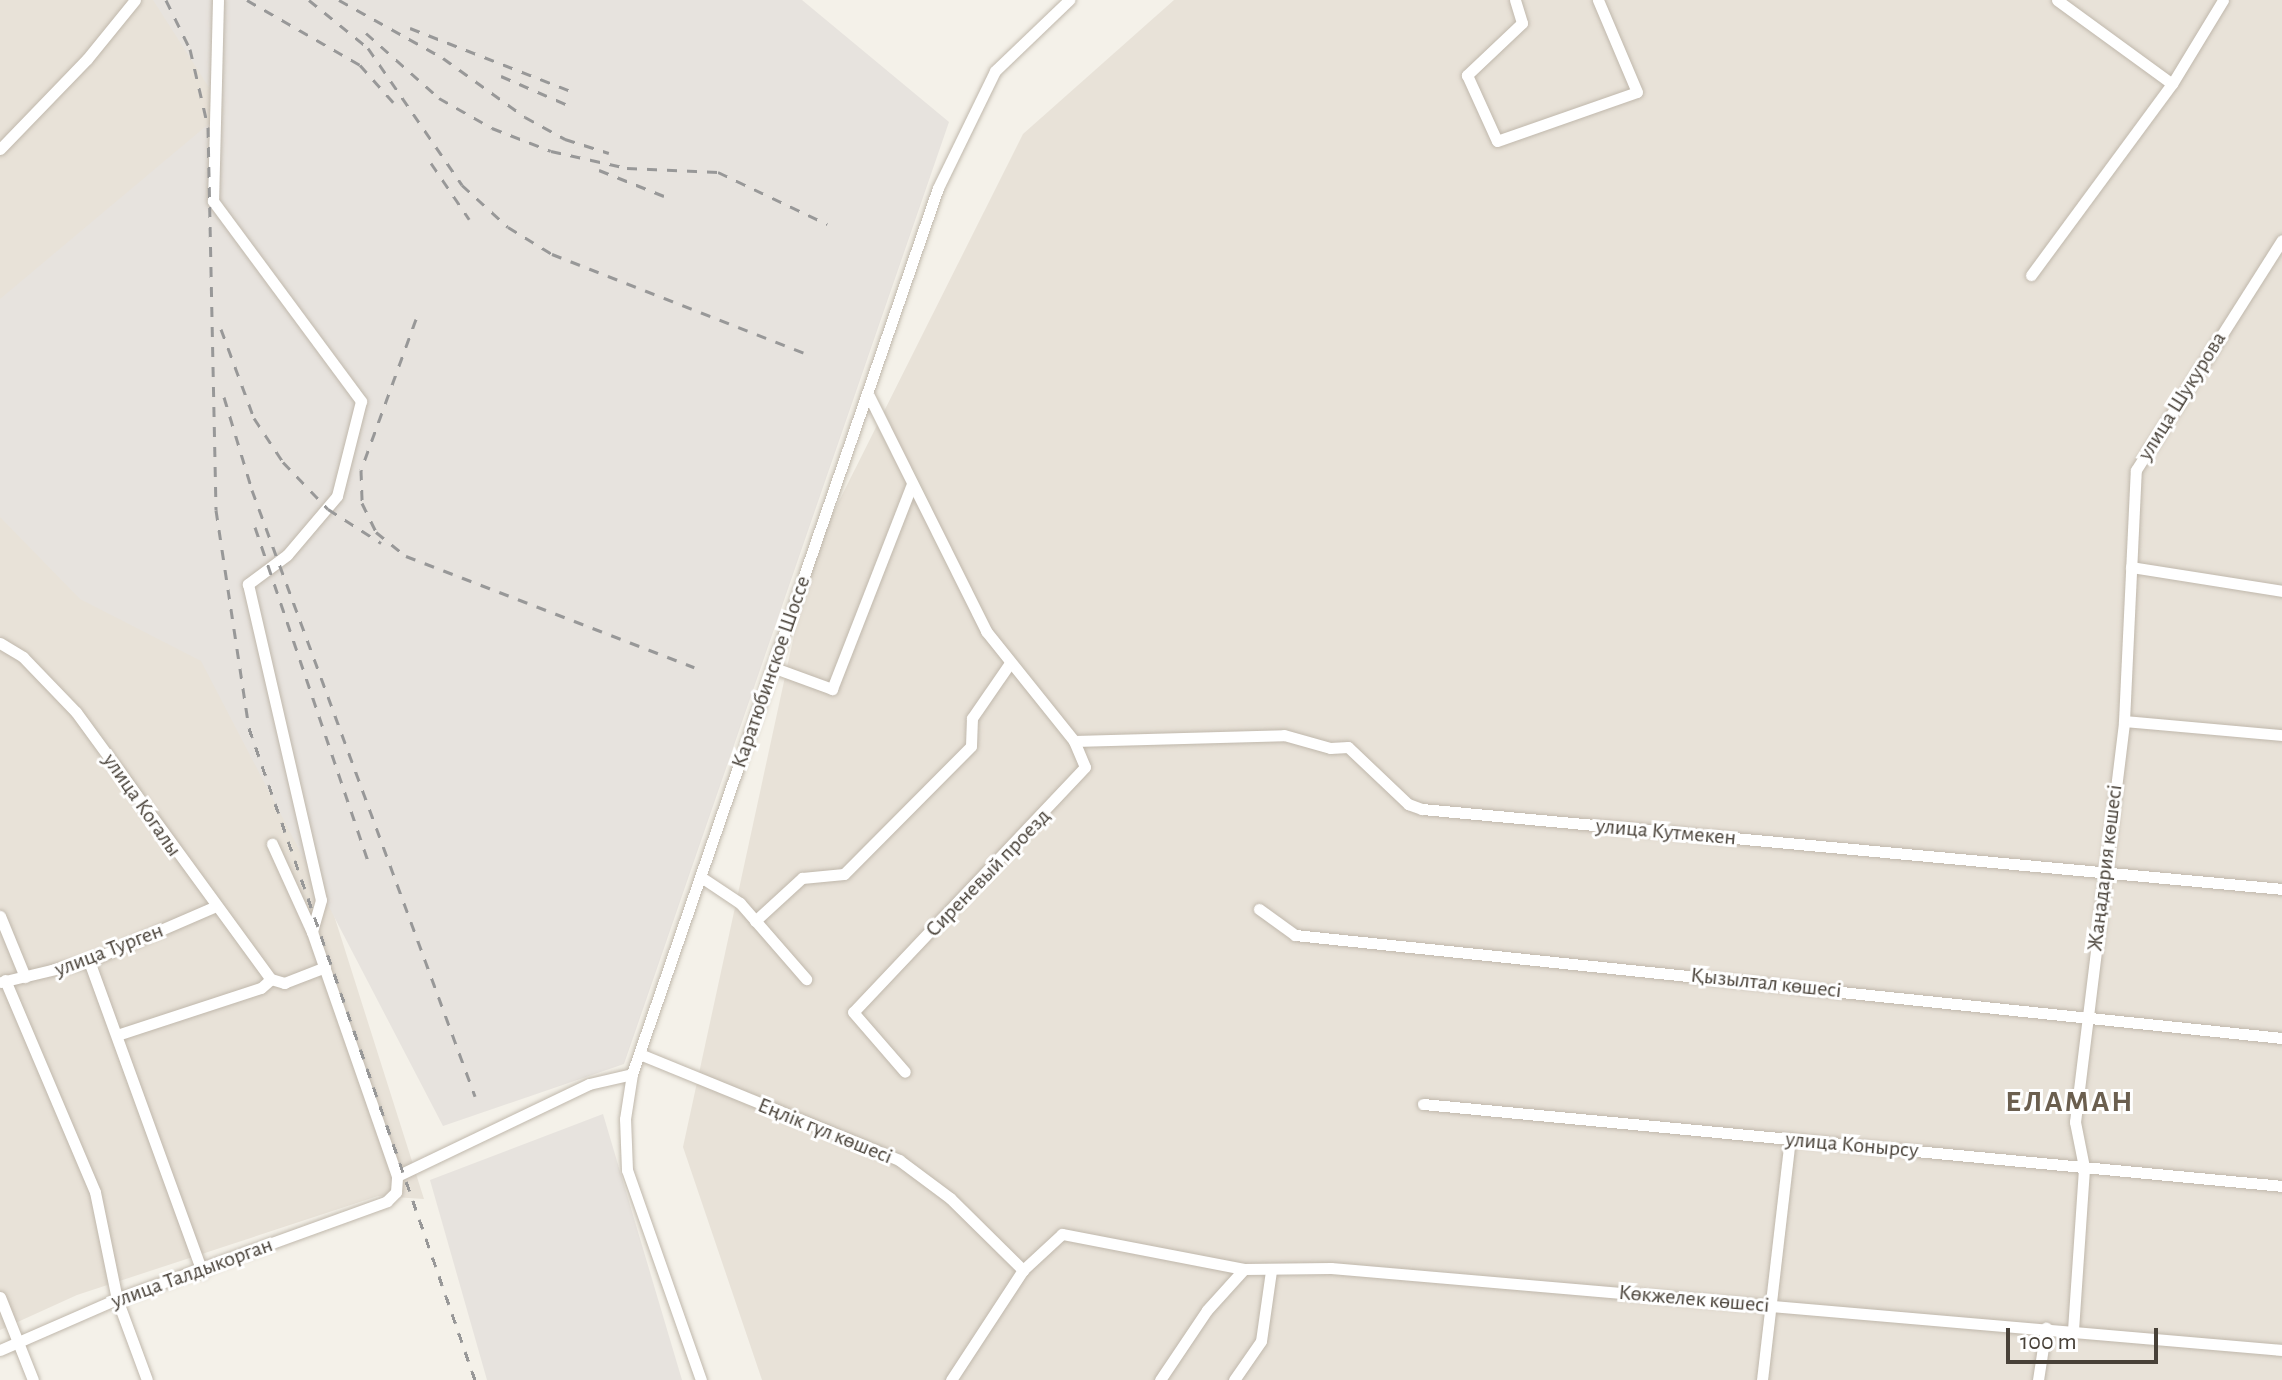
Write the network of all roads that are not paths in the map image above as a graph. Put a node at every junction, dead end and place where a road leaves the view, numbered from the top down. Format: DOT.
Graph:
graph roads {
  1 [pos="135,0"];
  2 [pos="218,0"];
  3 [pos="1069,0"];
  4 [pos="1515,0"];
  5 [pos="1598,0"];
  6 [pos="2057,0"];
  7 [pos="2223,0"];
  8 [pos="2172,84"];
  9 [pos="0,149"];
  10 [pos="2282,240"];
  11 [pos="2031,275"];
  12 [pos="869,396"];
  13 [pos="912,484"];
  14 [pos="2131,567"];
  15 [pos="2282,591"];
  16 [pos="0,643"];
  17 [pos="1010,663"];
  18 [pos="772,667"];
  19 [pos="2124,721"];
  20 [pos="2282,735"];
  21 [pos="1074,741"];
  22 [pos="272,844"];
  23 [pos="2103,873"];
  24 [pos="701,877"];
  25 [pos="2282,889"];
  26 [pos="214,907"];
  27 [pos="1259,909"];
  28 [pos="0,916"];
  29 [pos="755,921"];
  30 [pos="312,932"];
  31 [pos="89,961"];
  32 [pos="325,967"];
  33 [pos="25,977"];
  34 [pos="271,979"];
  35 [pos="806,979"];
  36 [pos="3,981"];
  37 [pos="2088,1020"];
  38 [pos="117,1035"];
  39 [pos="2282,1038"];
  40 [pos="642,1055"];
  41 [pos="905,1072"];
  42 [pos="632,1074"];
  43 [pos="1423,1104"];
  44 [pos="1790,1139"];
  45 [pos="2084,1167"];
  46 [pos="397,1176"];
  47 [pos="2282,1186"];
  48 [pos="1244,1269"];
  49 [pos="1023,1270"];
  50 [pos="1271,1271"];
  51 [pos="202,1272"];
  52 [pos="0,1297"];
  53 [pos="117,1299"];
  54 [pos="1768,1305"];
  55 [pos="2046,1328"];
  56 [pos="2073,1330"];
  57 [pos="18,1342"];
  58 [pos="0,1350"];
  59 [pos="2282,1350"];
  60 [pos="33,1380"];
  61 [pos="147,1380"];
  62 [pos="701,1380"];
  63 [pos="951,1380"];
  64 [pos="1160,1380"];
  65 [pos="1234,1380"];
  66 [pos="1762,1380"];
  67 [pos="2038,1380"];
  1 -- 9 [label="street"];
  2 -- 30 [label="street"];
  3 -- 12 [label="street, Каратюбинское Шоссе"];
  4 -- 5 [label="street"];
  6 -- 8 [label="street"];
  7 -- 8 [label="street"];
  8 -- 11 [label="street"];
  10 -- 14 [label="street, улица Шукурова"];
  12 -- 13 [label="street"];
  12 -- 18 [label="street, Каратюбинское Шоссе"];
  13 -- 17 [label="street"];
  13 -- 18 [label="street"];
  14 -- 15 [label="street"];
  14 -- 19 [label="street, Жаңадария көшесі"];
  16 -- 26 [label="street, улица Когалы"];
  17 -- 21 [label="street"];
  17 -- 29 [label="street"];
  18 -- 24 [label="street, Каратюбинское Шоссе"];
  19 -- 20 [label="street"];
  19 -- 23 [label="street, Жаңадария көшесі"];
  21 -- 23 [label="street, улица Кутмекен"];
  21 -- 41 [label="street, Сиреневый проезд"];
  22 -- 30 [label="street"];
  23 -- 25 [label="street, улица Кутмекен"];
  23 -- 37 [label="street, Жаңадария көшесі"];
  24 -- 29 [label="street"];
  24 -- 40 [label="street, Каратюбинское Шоссе"];
  26 -- 31 [label="street, улица Турген"];
  26 -- 34 [label="street, улица Когалы"];
  27 -- 37 [label="street, Қызылтал көшесі"];
  28 -- 33 [label="street"];
  29 -- 35 [label="street"];
  30 -- 32 [label="street"];
  31 -- 33 [label="street, улица Турген"];
  31 -- 38 [label="street"];
  32 -- 34 [label="street"];
  32 -- 46 [label="street"];
  33 -- 36 [label="street, улица Турген"];
  34 -- 38 [label="street"];
  36 -- 53 [label="street"];
  37 -- 39 [label="street, Қызылтал көшесі"];
  37 -- 45 [label="street, Жаңадария көшесі"];
  38 -- 51 [label="street"];
  40 -- 42 [label="street, Каратюбинское Шоссе"];
  40 -- 49 [label="street, Еңлік гүл көшесі"];
  42 -- 46 [label="street"];
  42 -- 62 [label="street, Каратюбинское Шоссе"];
  43 -- 44 [label="street, улица Конырсу"];
  44 -- 45 [label="street, улица Конырсу"];
  44 -- 54 [label="street"];
  45 -- 47 [label="street, улица Конырсу"];
  45 -- 56 [label="street, Жаңадария көшесі"];
  46 -- 51 [label="street, улица Талдыкорган"];
  48 -- 49 [label="street, Көкжелек көшесі"];
  48 -- 50 [label="street, Көкжелек көшесі"];
  48 -- 64 [label="street"];
  49 -- 63 [label="street"];
  50 -- 54 [label="street, Көкжелек көшесі"];
  50 -- 65 [label="street"];
  51 -- 53 [label="street, улица Талдыкорган"];
  52 -- 57 [label="street"];
  53 -- 57 [label="street, улица Талдыкорган"];
  53 -- 61 [label="street"];
  54 -- 55 [label="street, Көкжелек көшесі"];
  54 -- 66 [label="street"];
  55 -- 56 [label="street, Көкжелек көшесі"];
  55 -- 67 [label="street"];
  56 -- 59 [label="street, Көкжелек көшесі"];
  57 -- 58 [label="street, улица Талдыкорган"];
  57 -- 60 [label="street"];
}
